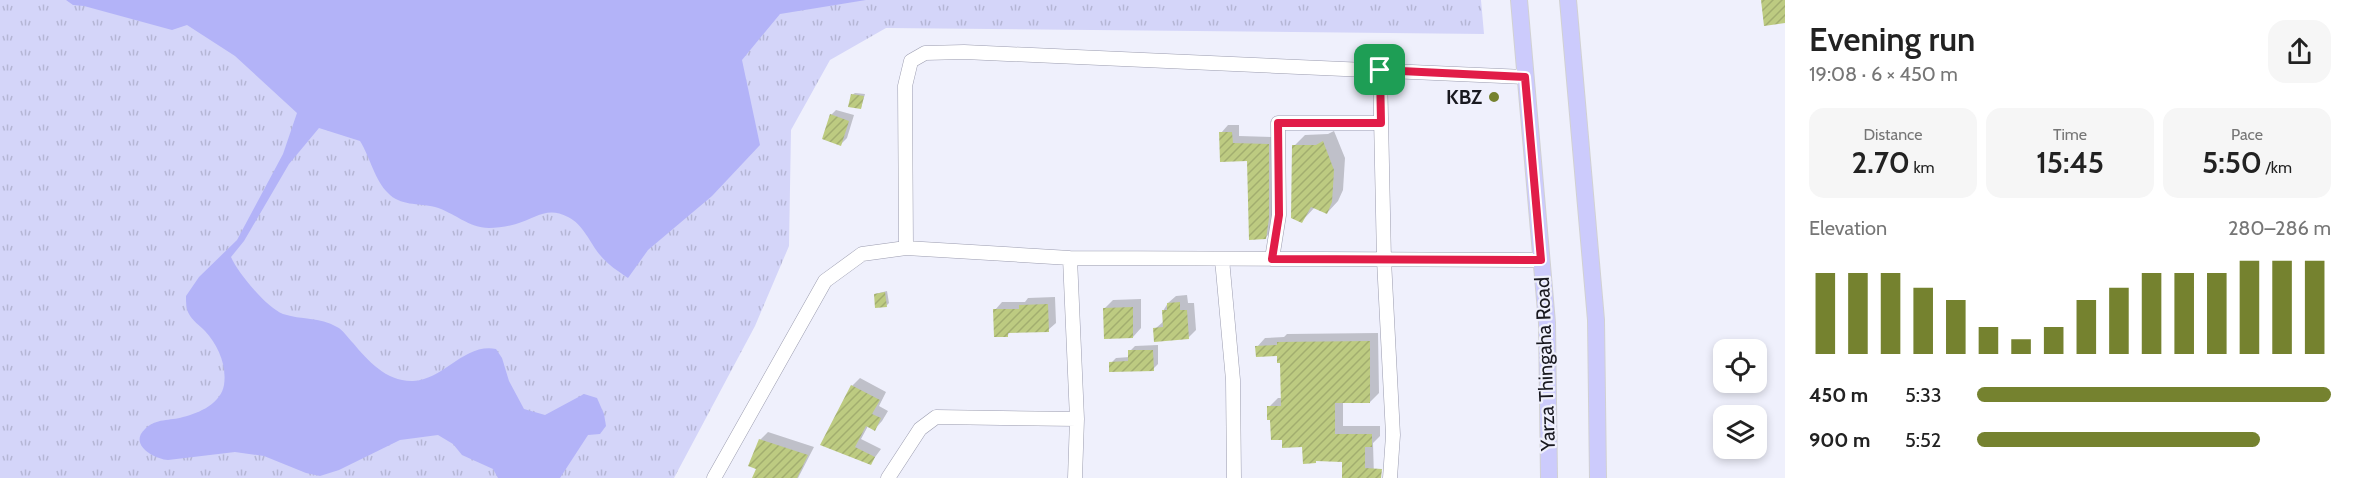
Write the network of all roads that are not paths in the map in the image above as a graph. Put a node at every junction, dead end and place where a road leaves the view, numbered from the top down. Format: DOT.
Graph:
graph roads {
  1 [pos="1519,0"];
  2 [pos="1568,0"];
  3 [pos="1380,70"];
  4 [pos="1525,77"];
  5 [pos="1381,123"];
  6 [pos="906,248"];
  7 [pos="1070,258"];
  8 [pos="1222,259"];
  9 [pos="1272,259"];
  10 [pos="1384,260"];
  11 [pos="1541,260"];
  12 [pos="1077,419"];
  13 [pos="714,478"];
  14 [pos="888,478"];
  15 [pos="1075,478"];
  16 [pos="1233,478"];
  17 [pos="1390,478"];
  18 [pos="1549,478"];
  19 [pos="1598,478"];
  1 -- 4 [label="main road, Yarza Thingaha Road"];
  2 -- 19 [label="main road"];
  3 -- 4 [label="street"];
  3 -- 5 [label="street"];
  3 -- 6 [label="street"];
  4 -- 11 [label="main road, Yarza Thingaha Road"];
  5 -- 9 [label="street"];
  5 -- 10 [label="street"];
  6 -- 7 [label="street"];
  6 -- 13 [label="street"];
  7 -- 8 [label="street"];
  7 -- 12 [label="street"];
  8 -- 9 [label="street"];
  8 -- 16 [label="street"];
  9 -- 10 [label="street"];
  10 -- 11 [label="street"];
  10 -- 17 [label="street"];
  11 -- 18 [label="main road, Yarza Thingaha Road"];
  12 -- 14 [label="street"];
  12 -- 15 [label="street"];
}
